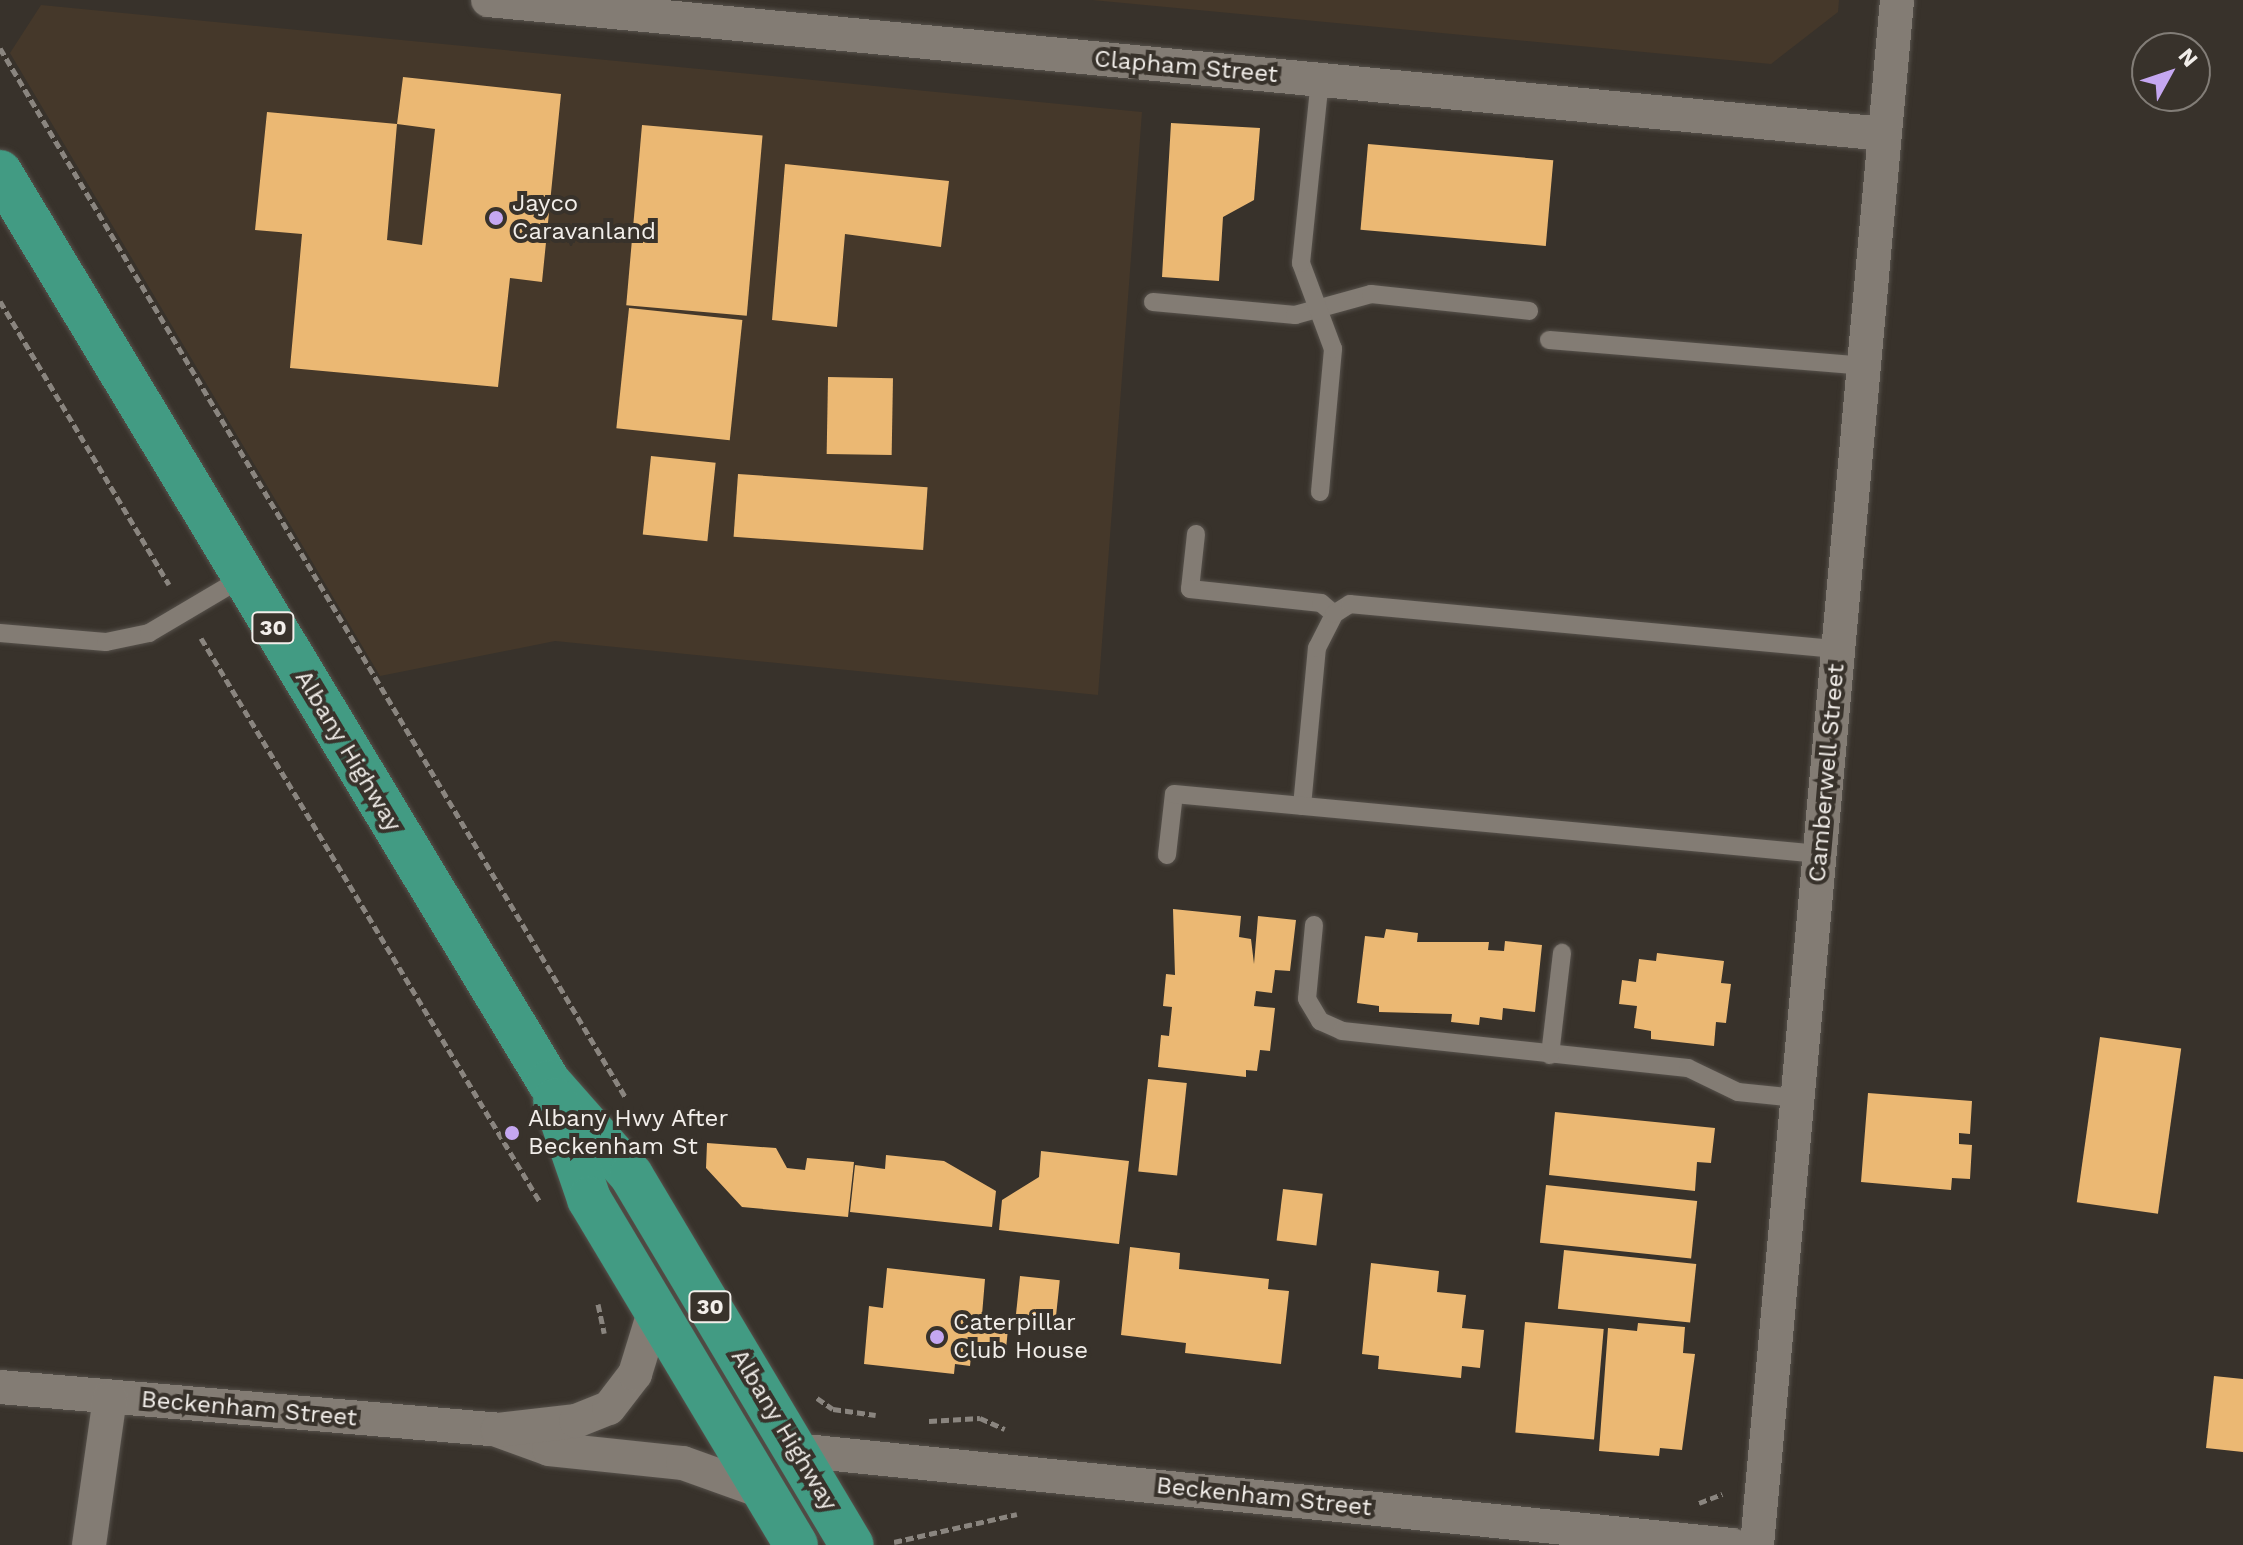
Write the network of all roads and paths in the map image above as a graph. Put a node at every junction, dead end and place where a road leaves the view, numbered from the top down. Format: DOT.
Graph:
graph roads {
  1 [pos="488,0"];
  2 [pos="1897,0"];
  3 [pos="0,48"];
  4 [pos="1320,80"];
  5 [pos="1885,134"];
  6 [pos="0,172"];
  7 [pos="0,301"];
  8 [pos="1153,302"];
  9 [pos="1317,307"];
  10 [pos="1529,311"];
  11 [pos="1549,340"];
  12 [pos="1863,366"];
  13 [pos="1320,492"];
  14 [pos="1196,534"];
  15 [pos="242,578"];
  16 [pos="185,610"];
  17 [pos="1334,614"];
  18 [pos="0,633"];
  19 [pos="1838,649"];
  20 [pos="1302,806"];
  21 [pos="1819,854"];
  22 [pos="1167,855"];
  23 [pos="1314,925"];
  24 [pos="1562,953"];
  25 [pos="1550,1055"];
  26 [pos="549,1082"];
  27 [pos="1797,1098"];
  28 [pos="634,1112"];
  29 [pos="547,1214"];
  30 [pos="597,1296"];
  31 [pos="655,1309"];
  32 [pos="606,1343"];
  33 [pos="0,1387"];
  34 [pos="809,1393"];
  35 [pos="110,1397"];
  36 [pos="890,1417"];
  37 [pos="918,1422"];
  38 [pos="497,1430"];
  39 [pos="1018,1435"];
  40 [pos="795,1450"];
  41 [pos="764,1492"];
  42 [pos="1761,1496"];
  43 [pos="1695,1506"];
  44 [pos="1032,1511"];
  45 [pos="871,1544"];
  46 [pos="89,1545"];
  47 [pos="796,1545"];
  48 [pos="1732,1545"];
  49 [pos="1757,1545"];
  1 -- 4 [label="street, Clapham Street"];
  2 -- 5 [label="street, Camberwell Street"];
  3 -- 28 [label="path"];
  4 -- 5 [label="street, Clapham Street"];
  4 -- 9 [label="lane"];
  5 -- 12 [label="street, Camberwell Street"];
  6 -- 15 [label="highway, Albany Highway / 30"];
  7 -- 16 [label="path"];
  8 -- 9 [label="lane"];
  9 -- 10 [label="lane"];
  9 -- 13 [label="lane"];
  11 -- 12 [label="lane"];
  12 -- 19 [label="street, Camberwell Street"];
  14 -- 17 [label="lane"];
  15 -- 16 [label="lane"];
  15 -- 26 [label="highway, Albany Highway / 30"];
  16 -- 18 [label="lane"];
  16 -- 29 [label="path"];
  17 -- 19 [label="lane"];
  17 -- 20 [label="lane"];
  19 -- 21 [label="street, Camberwell Street"];
  20 -- 21 [label="lane"];
  20 -- 22 [label="lane"];
  21 -- 27 [label="street, Camberwell Street"];
  23 -- 25 [label="lane"];
  24 -- 25 [label="lane"];
  25 -- 27 [label="lane"];
  26 -- 31 [label="highway, Albany Highway / 30"];
  26 -- 40 [label="highway, Albany Highway / 30"];
  27 -- 42 [label="street, Camberwell Street"];
  30 -- 32 [label="path"];
  31 -- 38 [label="street, Beckenham Street"];
  31 -- 41 [label="highway, Albany Highway / 30"];
  33 -- 35 [label="street, Beckenham Street"];
  34 -- 36 [label="path"];
  35 -- 38 [label="street, Beckenham Street"];
  35 -- 46 [label="street"];
  37 -- 39 [label="path"];
  38 -- 41 [label="street, Beckenham Street"];
  40 -- 45 [label="highway, Albany Highway / 30"];
  40 -- 48 [label="street, Beckenham Street"];
  41 -- 47 [label="highway, Albany Highway / 30"];
  42 -- 43 [label="path"];
  42 -- 49 [label="street, Camberwell Street"];
  44 -- 45 [label="path"];
}
